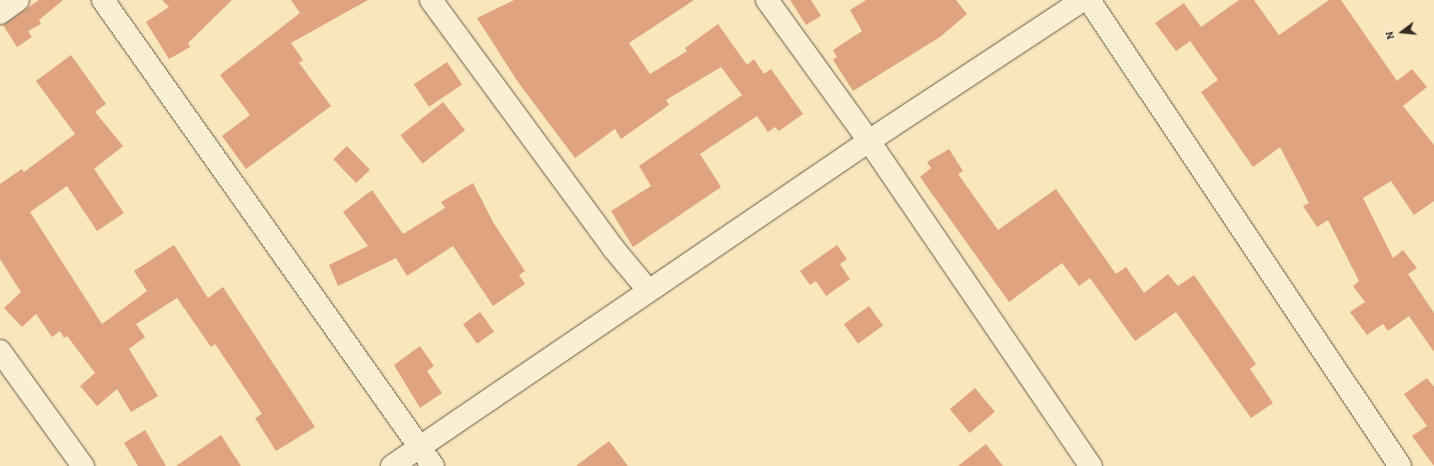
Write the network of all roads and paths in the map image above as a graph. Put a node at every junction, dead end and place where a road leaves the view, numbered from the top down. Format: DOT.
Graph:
graph roads {
  1 [pos="18,0"];
  2 [pos="103,0"];
  3 [pos="431,0"];
  4 [pos="767,0"];
  5 [pos="1083,0"];
  6 [pos="1089,0"];
  7 [pos="0,13"];
  8 [pos="869,141"];
  9 [pos="648,290"];
  10 [pos="0,351"];
  11 [pos="419,446"];
  12 [pos="83,466"];
  13 [pos="392,466"];
  14 [pos="433,466"];
  15 [pos="1091,466"];
  16 [pos="1400,466"];
  1 -- 7 [label="street"];
  2 -- 11 [label="street"];
  3 -- 9 [label="street"];
  4 -- 8 [label="street"];
  5 -- 8 [label="street"];
  6 -- 16 [label="street"];
  8 -- 9 [label="street"];
  8 -- 15 [label="street"];
  9 -- 11 [label="street"];
  10 -- 12 [label="street"];
  11 -- 13 [label="street"];
  11 -- 14 [label="street"];
}
